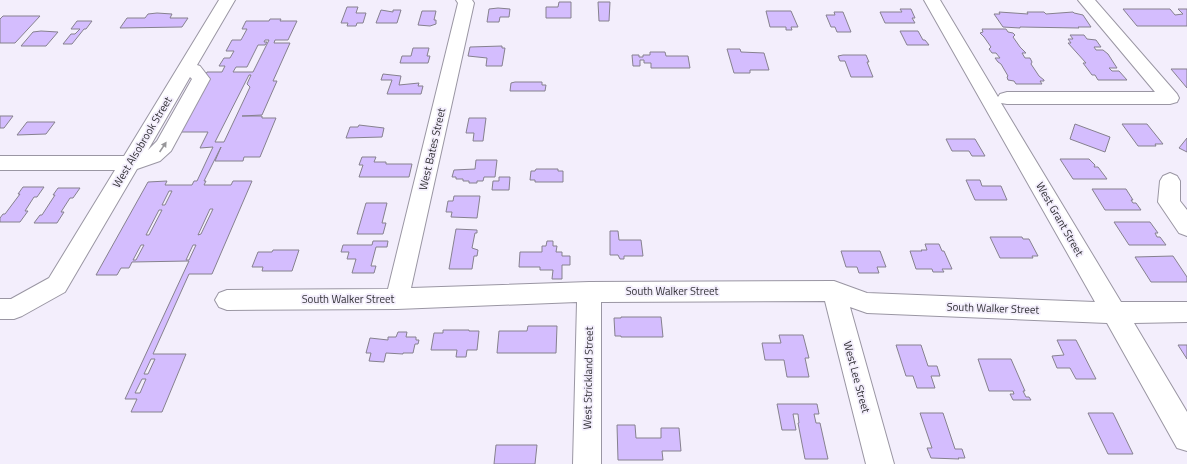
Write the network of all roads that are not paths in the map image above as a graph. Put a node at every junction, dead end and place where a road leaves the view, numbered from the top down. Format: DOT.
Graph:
graph roads {
  1 [pos="227,0"];
  2 [pos="464,0"];
  3 [pos="932,0"];
  4 [pos="1086,0"];
  5 [pos="1007,98"];
  6 [pos="0,163"];
  7 [pos="130,163"];
  8 [pos="1170,181"];
  9 [pos="1187,227"];
  10 [pos="834,291"];
  11 [pos="589,292"];
  12 [pos="397,299"];
  13 [pos="227,300"];
  14 [pos="0,309"];
  15 [pos="1187,312"];
  16 [pos="1114,313"];
  17 [pos="1187,438"];
  18 [pos="587,464"];
  19 [pos="880,464"];
  1 -- 7 [label="street, West Alsobrook Street"];
  2 -- 12 [label="street, West Bates Street"];
  3 -- 16 [label="street, West Grant Street"];
  4 -- 5 [label="street"];
  6 -- 7 [label="street"];
  7 -- 14 [label="street, West Alsobrook Street"];
  8 -- 9 [label="street"];
  10 -- 11 [label="street, South Walker Street"];
  10 -- 16 [label="street, South Walker Street"];
  10 -- 19 [label="street, West Lee Street"];
  11 -- 12 [label="street, South Walker Street"];
  11 -- 18 [label="street, West Strickland Street"];
  12 -- 13 [label="street, South Walker Street"];
  15 -- 16 [label="street, South Walker Street"];
  16 -- 17 [label="street, West Grant Street"];
}
